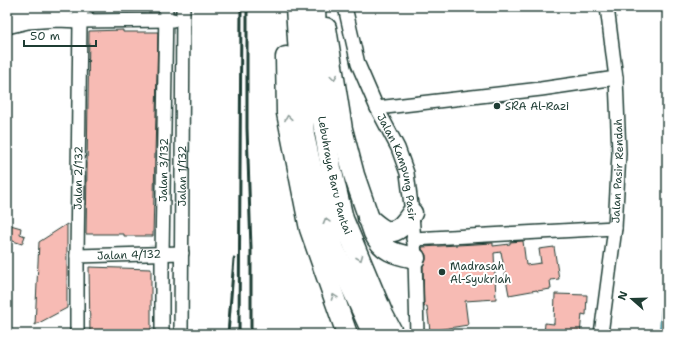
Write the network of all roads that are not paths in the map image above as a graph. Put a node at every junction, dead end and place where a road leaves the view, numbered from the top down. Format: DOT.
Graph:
graph roads {
  1 [pos="81,7"];
  2 [pos="88,7"];
  3 [pos="286,7"];
  4 [pos="296,7"];
  5 [pos="315,7"];
  6 [pos="322,7"];
  7 [pos="345,7"];
  8 [pos="608,7"];
  9 [pos="166,13"];
  10 [pos="183,13"];
  11 [pos="7,14"];
  12 [pos="80,21"];
  13 [pos="7,27"];
  14 [pos="616,78"];
  15 [pos="377,108"];
  16 [pos="412,213"];
  17 [pos="368,218"];
  18 [pos="615,228"];
  19 [pos="414,249"];
  20 [pos="182,253"];
  21 [pos="162,254"];
  22 [pos="77,256"];
  23 [pos="77,334"];
  24 [pos="162,334"];
  25 [pos="181,334"];
  26 [pos="347,334"];
  27 [pos="373,334"];
  28 [pos="393,334"];
  29 [pos="417,334"];
  30 [pos="601,334"];
  1 -- 2 [label="street"];
  1 -- 11 [label="street"];
  1 -- 12 [label="street, Jalan 2/132"];
  26 -- 3 [label="highway, one-way"];
  27 -- 4 [label="highway, Lebuhraya Baru Pantai, one-way"];
  5 -- 28 [label="highway, Lebuhraya Baru Pantai, one-way"];
  6 -- 17 [label="highway, one-way"];
  7 -- 15 [label="street, Jalan Kampung Pasir"];
  8 -- 14 [label="street, Jalan Pasir Rendah"];
  9 -- 10 [label="street"];
  9 -- 12 [label="street"];
  9 -- 21 [label="street, Jalan 3/132"];
  10 -- 20 [label="street, Jalan 1/132"];
  12 -- 13 [label="street"];
  12 -- 22 [label="street, Jalan 2/132"];
  14 -- 15 [label="street"];
  14 -- 18 [label="street, Jalan Pasir Rendah"];
  15 -- 16 [label="street, Jalan Kampung Pasir"];
  16 -- 17 [label="highway"];
  16 -- 19 [label="street, Jalan Kampung Pasir"];
  17 -- 19 [label="highway"];
  18 -- 19 [label="street"];
  18 -- 30 [label="street, Jalan Pasir Rendah"];
  19 -- 29 [label="street, Jalan Kampung Pasir"];
  20 -- 21 [label="street, Jalan 4/132"];
  20 -- 25 [label="street, Jalan 1/132"];
  21 -- 22 [label="street, Jalan 4/132"];
  21 -- 24 [label="street, Jalan 3/132"];
  22 -- 23 [label="street, Jalan 2/132"];
}
